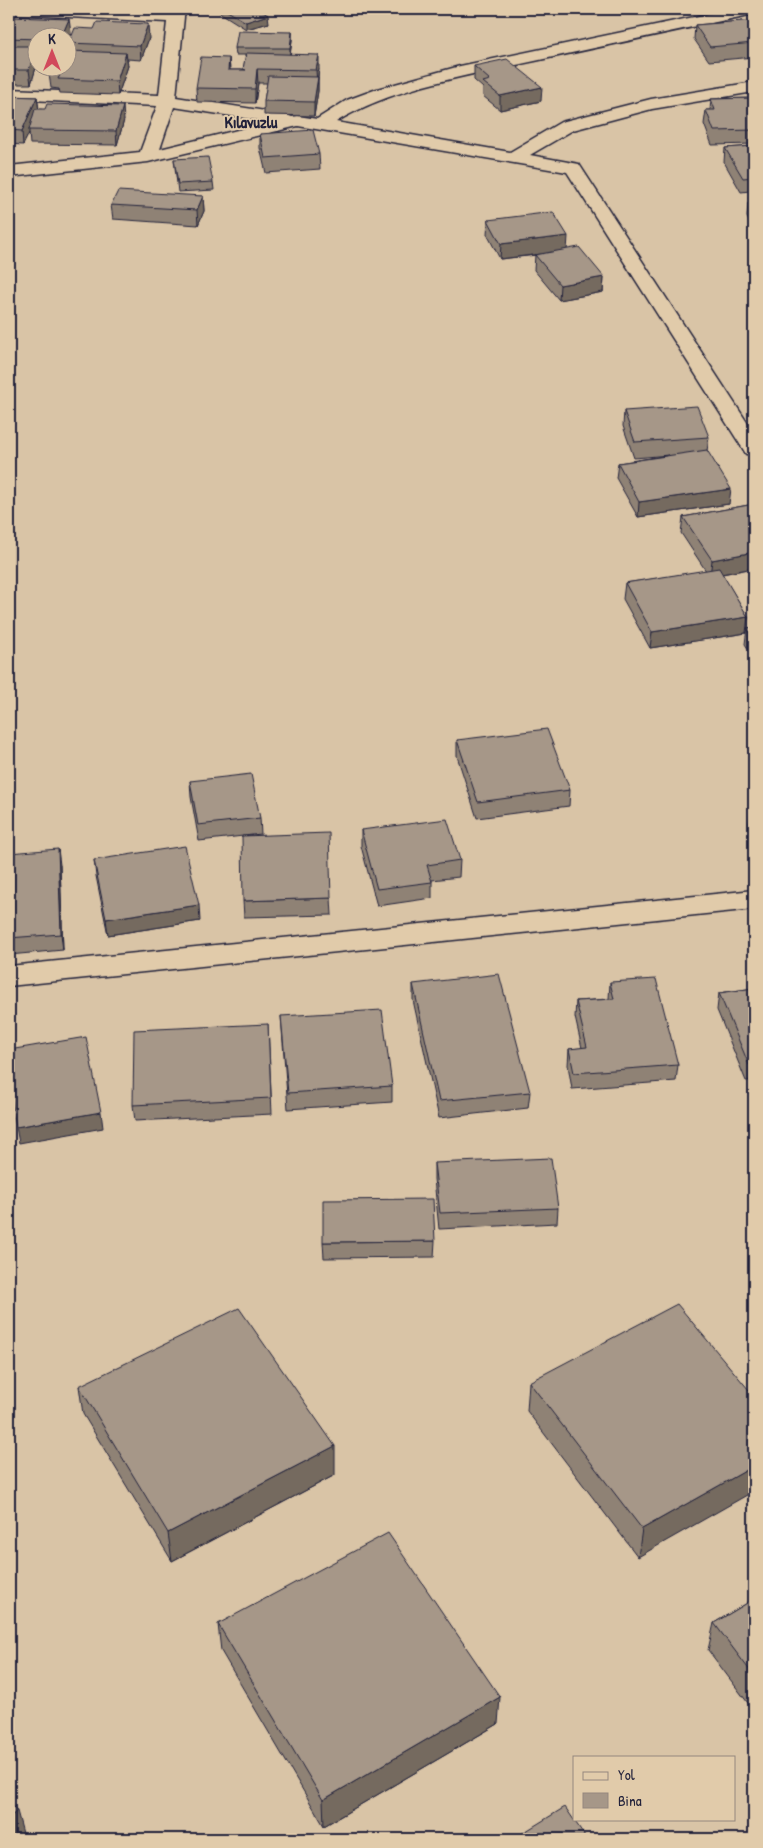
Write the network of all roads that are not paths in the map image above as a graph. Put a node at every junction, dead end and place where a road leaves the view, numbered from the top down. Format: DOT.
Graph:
graph roads {
  1 [pos="9,9"];
  2 [pos="754,9"];
  3 [pos="178,13"];
  4 [pos="754,87"];
  5 [pos="9,94"];
  6 [pos="167,101"];
  7 [pos="298,121"];
  8 [pos="319,125"];
  9 [pos="148,157"];
  10 [pos="512,158"];
  11 [pos="9,172"];
  12 [pos="754,449"];
  13 [pos="754,899"];
  14 [pos="9,976"];
  1 -- 3 [label="street"];
  2 -- 8 [label="street"];
  3 -- 6 [label="street"];
  4 -- 10 [label="street"];
  5 -- 6 [label="street"];
  6 -- 7 [label="street"];
  6 -- 9 [label="street"];
  7 -- 8 [label="street"];
  7 -- 9 [label="street"];
  8 -- 10 [label="street"];
  9 -- 11 [label="street"];
  10 -- 12 [label="street"];
  13 -- 14 [label="street"];
}
